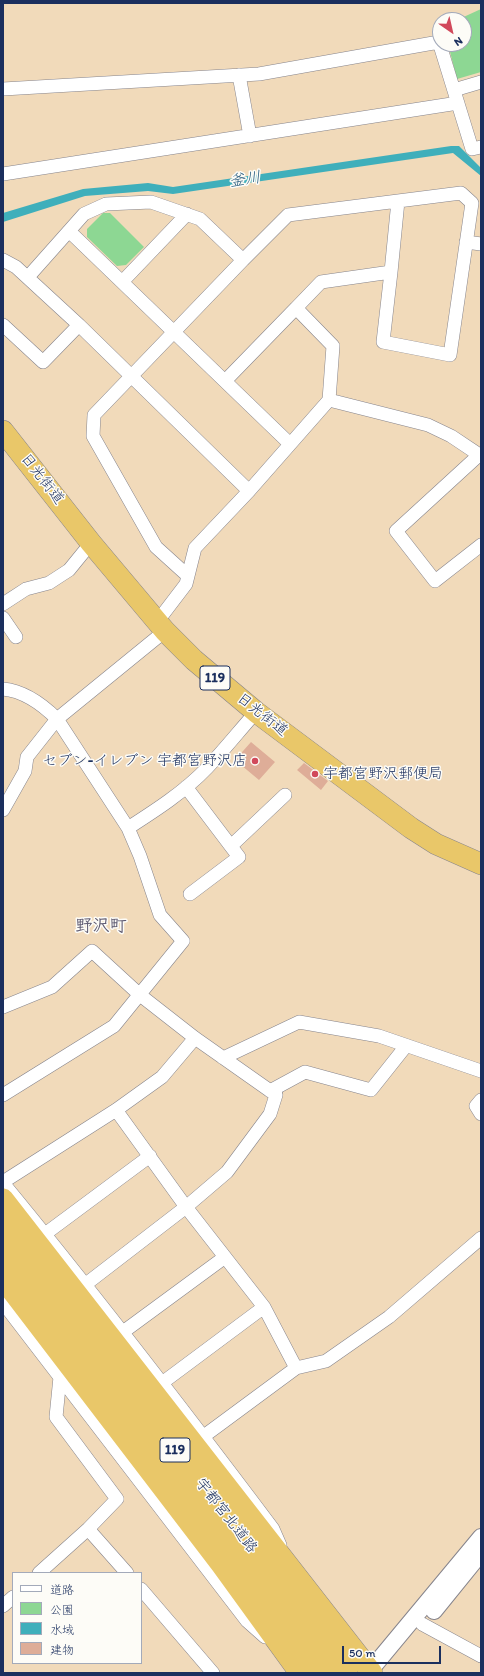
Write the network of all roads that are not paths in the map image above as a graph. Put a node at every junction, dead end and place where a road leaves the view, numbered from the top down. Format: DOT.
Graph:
graph roads {
  1 [pos="239,75"];
  2 [pos="481,82"];
  3 [pos="3,89"];
  4 [pos="454,90"];
  5 [pos="458,103"];
  6 [pos="250,136"];
  7 [pos="481,147"];
  8 [pos="3,174"];
  9 [pos="398,201"];
  10 [pos="187,214"];
  11 [pos="69,231"];
  12 [pos="466,242"];
  13 [pos="481,244"];
  14 [pos="3,260"];
  15 [pos="243,260"];
  16 [pos="391,272"];
  17 [pos="28,278"];
  18 [pos="122,282"];
  19 [pos="296,308"];
  20 [pos="3,325"];
  21 [pos="79,325"];
  22 [pos="174,332"];
  23 [pos="131,376"];
  24 [pos="225,381"];
  25 [pos="329,400"];
  26 [pos="3,431"];
  27 [pos="290,444"];
  28 [pos="480,456"];
  29 [pos="249,491"];
  30 [pos="91,543"];
  31 [pos="481,545"];
  32 [pos="188,576"];
  33 [pos="3,604"];
  34 [pos="3,618"];
  35 [pos="160,627"];
  36 [pos="16,637"];
  37 [pos="3,689"];
  38 [pos="256,712"];
  39 [pos="57,719"];
  40 [pos="186,788"];
  41 [pos="285,795"];
  42 [pos="3,810"];
  43 [pos="128,828"];
  44 [pos="231,846"];
  45 [pos="481,864"];
  46 [pos="190,894"];
  47 [pos="140,995"];
  48 [pos="3,1007"];
  49 [pos="195,1038"];
  50 [pos="406,1046"];
  51 [pos="223,1058"];
  52 [pos="481,1071"];
  53 [pos="270,1091"];
  54 [pos="3,1095"];
  55 [pos="481,1100"];
  56 [pos="116,1110"];
  57 [pos="481,1114"];
  58 [pos="150,1156"];
  59 [pos="3,1183"];
  60 [pos="3,1200"];
  61 [pos="186,1207"];
  62 [pos="3,1226"];
  63 [pos="45,1234"];
  64 [pos="481,1238"];
  65 [pos="3,1255"];
  66 [pos="225,1257"];
  67 [pos="3,1279"];
  68 [pos="86,1284"];
  69 [pos="3,1303"];
  70 [pos="264,1307"];
  71 [pos="123,1332"];
  72 [pos="296,1368"];
  73 [pos="60,1377"];
  74 [pos="162,1383"];
  75 [pos="204,1436"];
  76 [pos="88,1529"];
  77 [pos="481,1537"];
  78 [pos="481,1553"];
  79 [pos="289,1567"];
  80 [pos="40,1572"];
  81 [pos="126,1572"];
  82 [pos="142,1590"];
  83 [pos="12,1598"];
  84 [pos="3,1606"];
  85 [pos="422,1624"];
  86 [pos="481,1656"];
  87 [pos="296,1667"];
  88 [pos="373,1672"];
  89 [pos="214,1673"];
  90 [pos="324,1673"];
  91 [pos="347,1673"];
  1 -- 3 [label="street"];
  1 -- 4 [label="street"];
  1 -- 6 [label="street"];
  2 -- 4 [label="street"];
  4 -- 5 [label="street"];
  5 -- 6 [label="street"];
  5 -- 7 [label="street"];
  6 -- 8 [label="street"];
  9 -- 12 [label="street"];
  9 -- 15 [label="street"];
  9 -- 16 [label="street"];
  10 -- 11 [label="street"];
  10 -- 15 [label="street"];
  10 -- 18 [label="street"];
  11 -- 17 [label="street"];
  11 -- 18 [label="street"];
  12 -- 13 [label="street"];
  12 -- 16 [label="street"];
  14 -- 17 [label="street"];
  15 -- 22 [label="street"];
  16 -- 19 [label="street"];
  17 -- 21 [label="street"];
  18 -- 22 [label="street"];
  19 -- 24 [label="street"];
  19 -- 25 [label="street"];
  20 -- 21 [label="street"];
  21 -- 23 [label="street"];
  22 -- 23 [label="street"];
  22 -- 24 [label="street"];
  23 -- 29 [label="street"];
  23 -- 32 [label="street"];
  24 -- 27 [label="street"];
  25 -- 27 [label="street"];
  25 -- 28 [label="street"];
  26 -- 30 [label="highway, 日光街道 / 119"];
  27 -- 29 [label="street"];
  28 -- 31 [label="street"];
  29 -- 32 [label="street"];
  30 -- 33 [label="street"];
  30 -- 35 [label="highway, 日光街道 / 119"];
  32 -- 35 [label="street"];
  34 -- 36 [label="street"];
  35 -- 38 [label="highway, 日光街道 / 119"];
  35 -- 39 [label="street"];
  37 -- 39 [label="street"];
  38 -- 40 [label="street"];
  38 -- 45 [label="highway, 日光街道 / 119"];
  39 -- 42 [label="street"];
  39 -- 43 [label="street"];
  40 -- 43 [label="street"];
  40 -- 44 [label="street"];
  41 -- 44 [label="street"];
  43 -- 47 [label="street"];
  44 -- 46 [label="street"];
  47 -- 48 [label="street"];
  47 -- 49 [label="street"];
  47 -- 54 [label="street"];
  49 -- 51 [label="street"];
  49 -- 56 [label="street"];
  50 -- 51 [label="street"];
  50 -- 52 [label="street"];
  50 -- 53 [label="street"];
  51 -- 53 [label="street"];
  53 -- 61 [label="street"];
  55 -- 57 [label="street"];
  56 -- 58 [label="street"];
  56 -- 59 [label="street"];
  58 -- 61 [label="street"];
  58 -- 63 [label="street"];
  59 -- 63 [label="street"];
  60 -- 79 [label="highway"];
  61 -- 66 [label="street"];
  61 -- 68 [label="street"];
  62 -- 91 [label="highway, 宇都宮北道路 / 119"];
  63 -- 68 [label="street"];
  64 -- 72 [label="street"];
  65 -- 90 [label="highway, 宇都宮北道路 / 119"];
  66 -- 70 [label="street"];
  66 -- 71 [label="street"];
  67 -- 87 [label="highway"];
  68 -- 71 [label="street"];
  69 -- 73 [label="street"];
  70 -- 72 [label="street"];
  70 -- 74 [label="street"];
  71 -- 74 [label="street"];
  72 -- 75 [label="street"];
  73 -- 76 [label="street"];
  73 -- 87 [label="street"];
  74 -- 75 [label="street"];
  75 -- 79 [label="street"];
  76 -- 80 [label="street"];
  76 -- 81 [label="street"];
  77 -- 88 [label="street"];
  78 -- 85 [label="street"];
  79 -- 88 [label="highway"];
  82 -- 89 [label="street"];
  83 -- 84 [label="street"];
  85 -- 86 [label="street"];
  85 -- 88 [label="street"];
}
